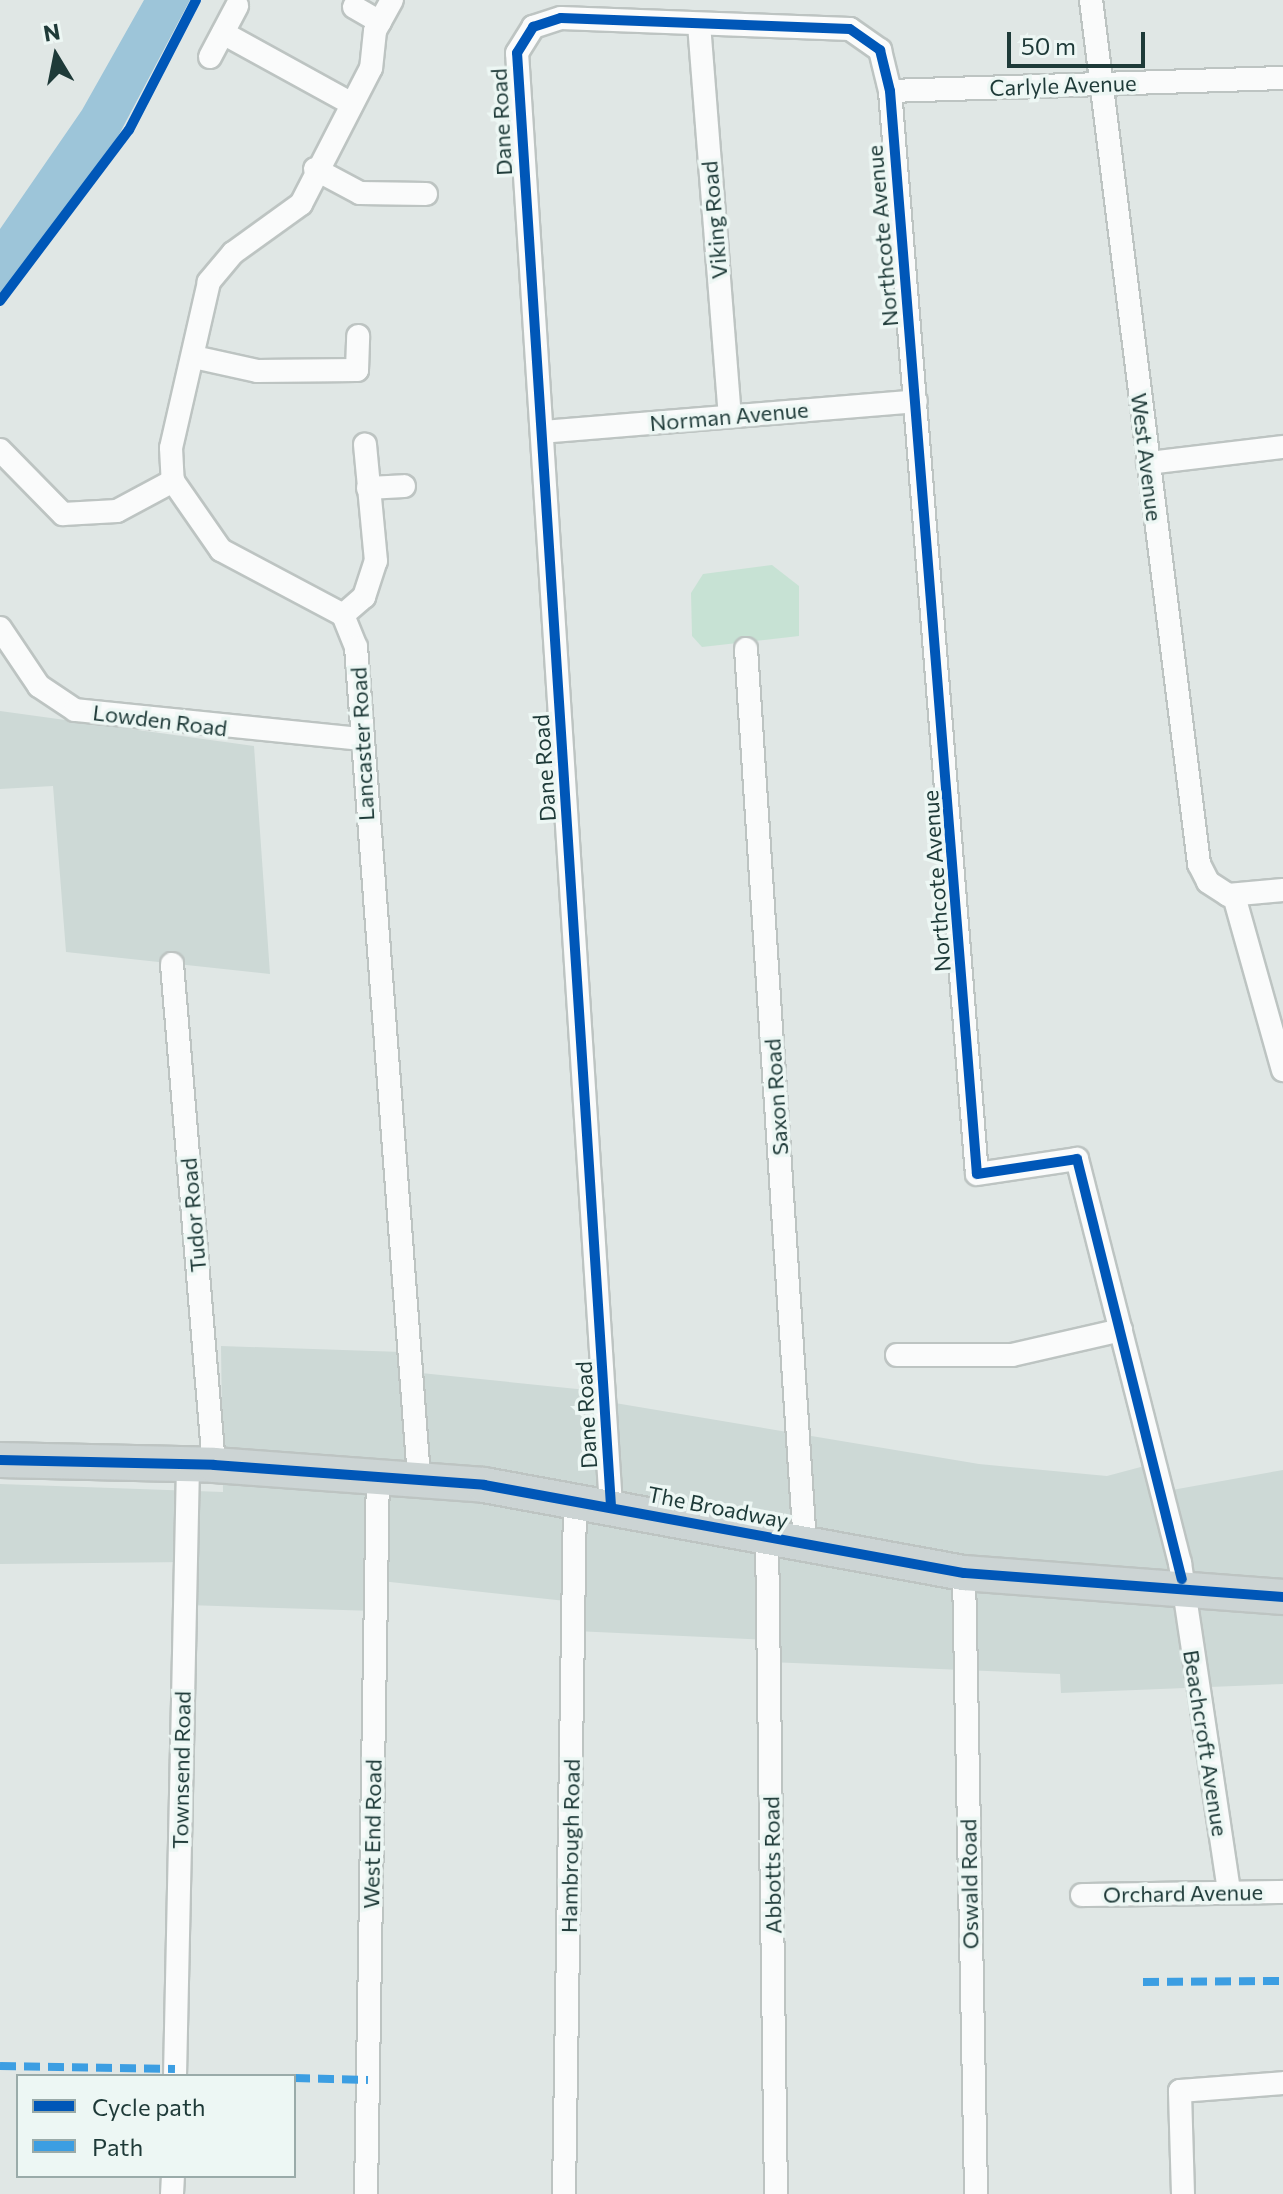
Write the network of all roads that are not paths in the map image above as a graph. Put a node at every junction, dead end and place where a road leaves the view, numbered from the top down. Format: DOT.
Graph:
graph roads {
  1 [pos="392,0"];
  2 [pos="1091,0"];
  3 [pos="237,6"];
  4 [pos="354,7"];
  5 [pos="380,22"];
  6 [pos="699,24"];
  7 [pos="223,33"];
  8 [pos="210,57"];
  9 [pos="1283,78"];
  10 [pos="1102,84"];
  11 [pos="890,91"];
  12 [pos="352,104"];
  13 [pos="315,169"];
  14 [pos="426,194"];
  15 [pos="358,336"];
  16 [pos="194,357"];
  17 [pos="357,370"];
  18 [pos="360,393"];
  19 [pos="916,401"];
  20 [pos="730,416"];
  21 [pos="542,432"];
  22 [pos="365,445"];
  23 [pos="1283,447"];
  24 [pos="0,450"];
  25 [pos="1148,463"];
  26 [pos="173,481"];
  27 [pos="404,486"];
  28 [pos="368,488"];
  29 [pos="343,615"];
  30 [pos="0,628"];
  31 [pos="746,649"];
  32 [pos="359,739"];
  33 [pos="1283,890"];
  34 [pos="1234,896"];
  35 [pos="172,964"];
  36 [pos="1283,1070"];
  37 [pos="1121,1330"];
  38 [pos="897,1355"];
  39 [pos="0,1460"];
  40 [pos="201,1465"];
  41 [pos="378,1474"];
  42 [pos="419,1478"];
  43 [pos="575,1498"];
  44 [pos="611,1506"];
  45 [pos="767,1537"];
  46 [pos="805,1544"];
  47 [pos="964,1573"];
  48 [pos="1183,1594"];
  49 [pos="1283,1597"];
  50 [pos="1229,1892"];
  51 [pos="1283,1892"];
  52 [pos="1082,1895"];
  53 [pos="175,2074"];
  54 [pos="1283,2083"];
  55 [pos="366,2194"];
  56 [pos="564,2194"];
  57 [pos="776,2194"];
  58 [pos="976,2194"];
  59 [pos="1183,2194"];
  1 -- 5 [label="street"];
  2 -- 10 [label="street, West Avenue"];
  3 -- 7 [label="street"];
  4 -- 5 [label="street"];
  5 -- 12 [label="street"];
  6 -- 11 [label="street, Northcote Avenue"];
  6 -- 20 [label="street, Viking Road"];
  6 -- 21 [label="street, Dane Road"];
  7 -- 8 [label="street"];
  7 -- 12 [label="street"];
  9 -- 10 [label="street, Carlyle Avenue"];
  10 -- 11 [label="street, Carlyle Avenue"];
  10 -- 25 [label="street, West Avenue"];
  11 -- 19 [label="street, Northcote Avenue"];
  12 -- 13 [label="street"];
  13 -- 14 [label="street"];
  13 -- 16 [label="street"];
  15 -- 17 [label="street"];
  16 -- 17 [label="street"];
  16 -- 26 [label="street"];
  17 -- 18 [label="street"];
  19 -- 20 [label="street, Norman Avenue"];
  19 -- 37 [label="street, Northcote Avenue"];
  20 -- 21 [label="street, Norman Avenue"];
  21 -- 44 [label="street, Dane Road"];
  22 -- 28 [label="street"];
  23 -- 25 [label="street"];
  24 -- 26 [label="street"];
  25 -- 34 [label="street, West Avenue"];
  26 -- 29 [label="street"];
  27 -- 28 [label="street"];
  28 -- 29 [label="street"];
  29 -- 32 [label="street, Lancaster Road"];
  30 -- 32 [label="street, Lowden Road"];
  31 -- 46 [label="street, Saxon Road"];
  32 -- 42 [label="street, Lancaster Road"];
  33 -- 34 [label="street"];
  34 -- 36 [label="street"];
  35 -- 40 [label="street, Tudor Road"];
  37 -- 38 [label="street"];
  37 -- 48 [label="street, Northcote Avenue"];
  39 -- 40 [label="main road, The Broadway"];
  40 -- 41 [label="main road, The Broadway"];
  40 -- 53 [label="street, Townsend Road"];
  41 -- 42 [label="main road, The Broadway"];
  41 -- 55 [label="street, West End Road"];
  42 -- 43 [label="main road, The Broadway"];
  43 -- 44 [label="main road, The Broadway"];
  43 -- 56 [label="street, Hambrough Road"];
  44 -- 45 [label="main road, The Broadway"];
  45 -- 46 [label="main road, The Broadway"];
  45 -- 57 [label="street, Abbotts Road"];
  46 -- 47 [label="main road, The Broadway"];
  47 -- 48 [label="main road, The Broadway"];
  47 -- 58 [label="street, Oswald Road"];
  48 -- 49 [label="main road, The Broadway"];
  48 -- 50 [label="street, Beachcroft Avenue"];
  50 -- 51 [label="street, Orchard Avenue"];
  50 -- 52 [label="street, Orchard Avenue"];
  54 -- 59 [label="street"];
}
